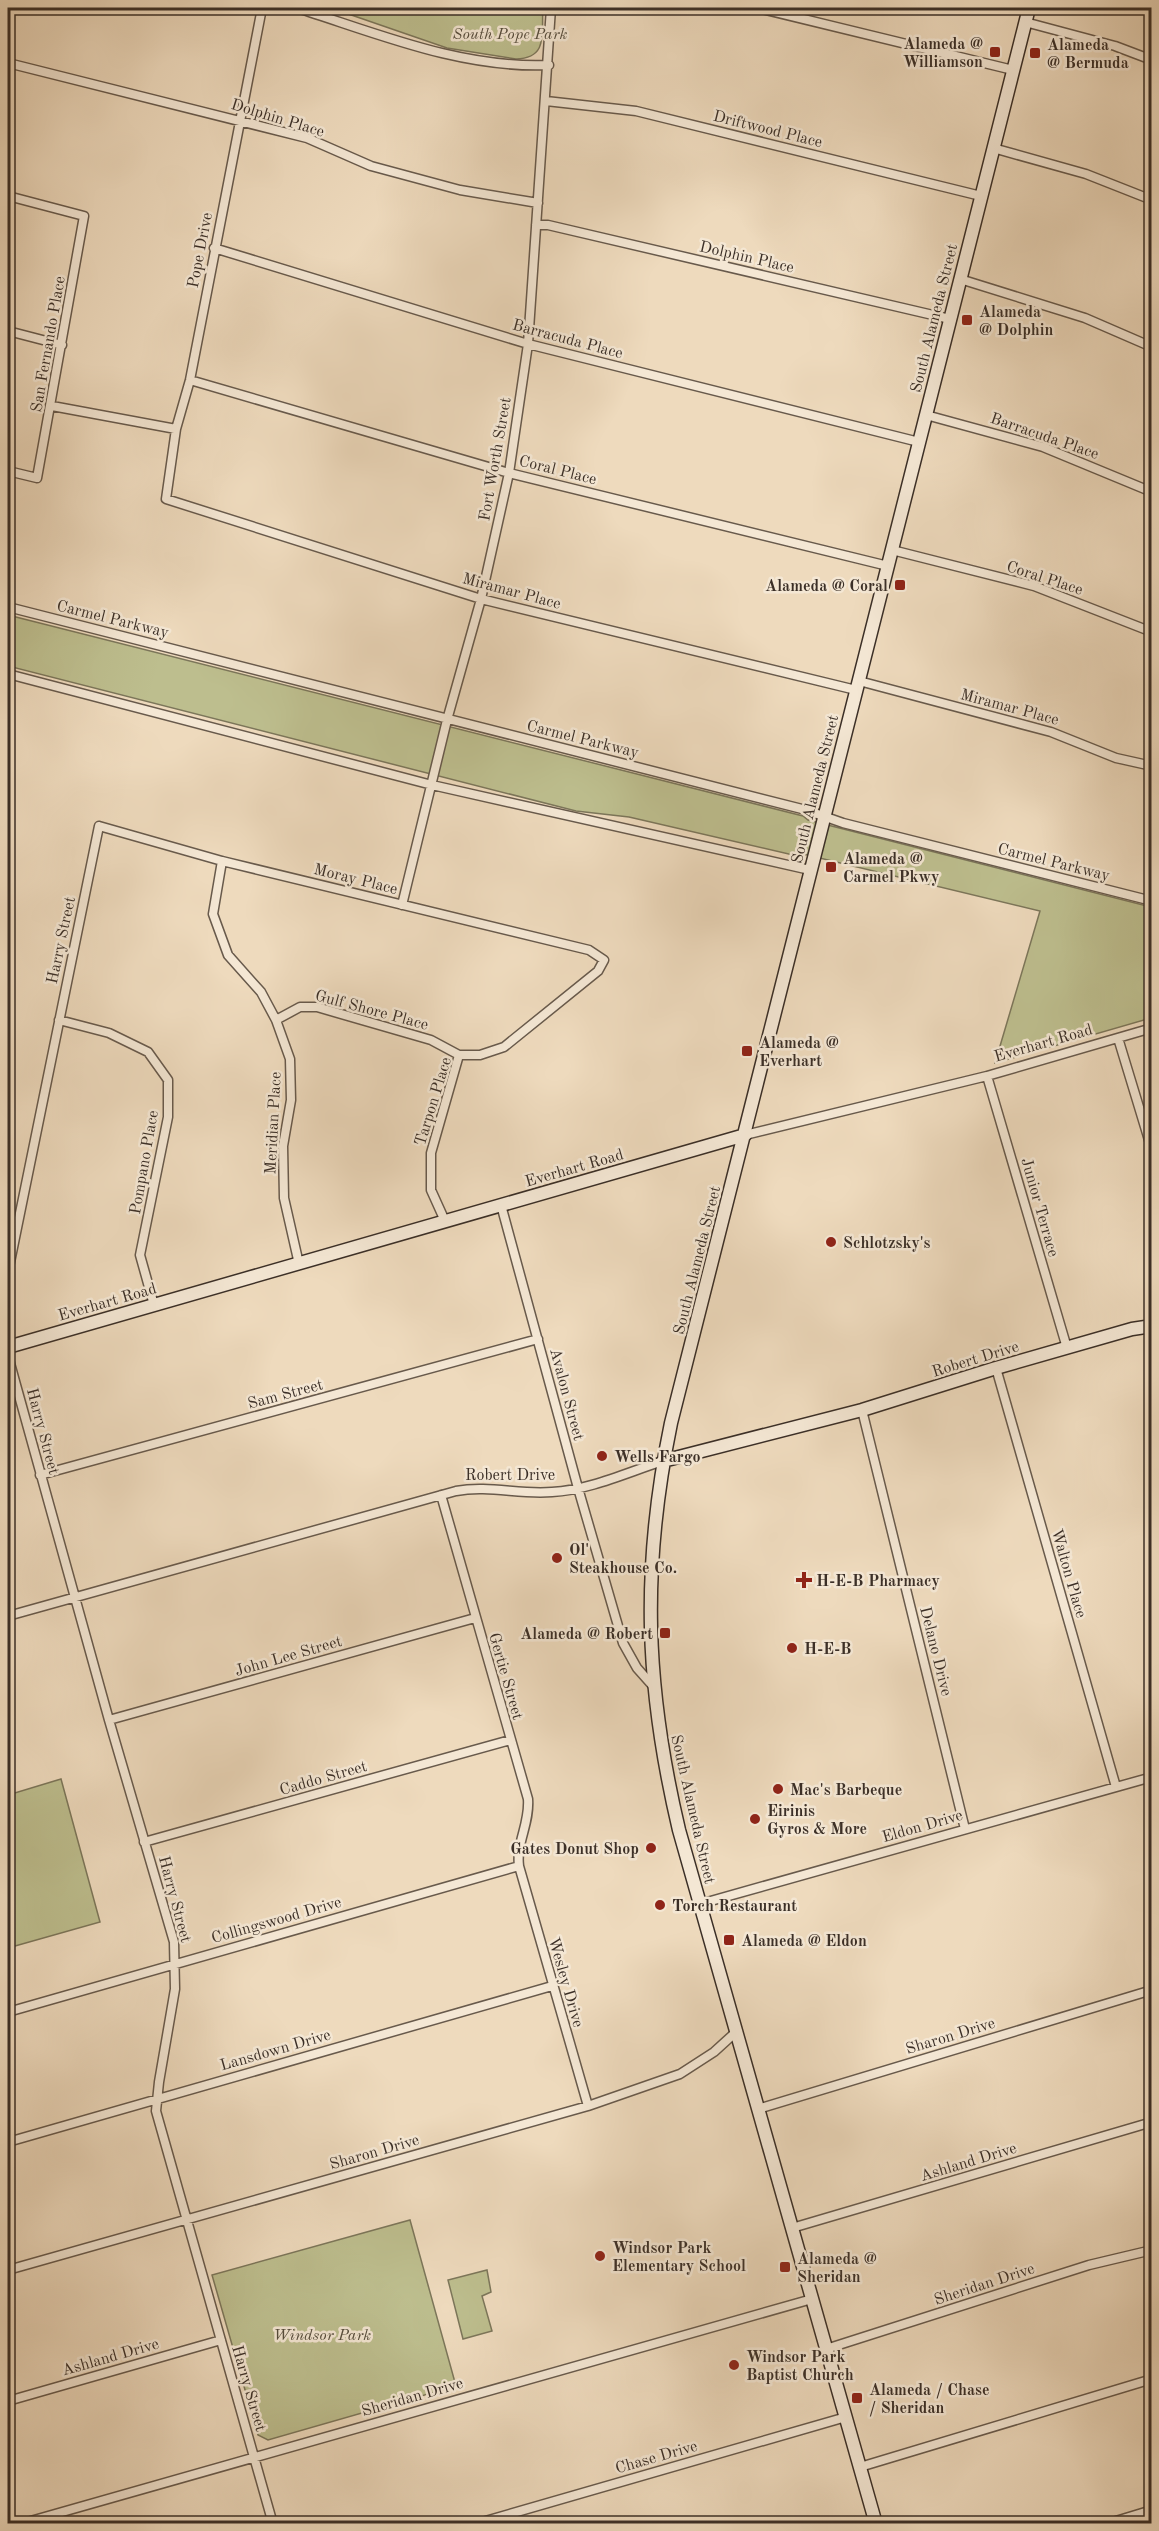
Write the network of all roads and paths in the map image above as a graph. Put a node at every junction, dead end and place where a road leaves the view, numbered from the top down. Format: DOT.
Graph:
graph roads {
  1 [pos="262,8"];
  2 [pos="297,8"];
  3 [pos="551,8"];
  4 [pos="758,8"];
  5 [pos="1029,8"];
  6 [pos="1025,22"];
  7 [pos="1152,60"];
  8 [pos="8,63"];
  9 [pos="549,65"];
  10 [pos="1013,70"];
  11 [pos="546,101"];
  12 [pos="240,120"];
  13 [pos="993,148"];
  14 [pos="8,196"];
  15 [pos="981,196"];
  16 [pos="1152,200"];
  17 [pos="538,203"];
  18 [pos="536,225"];
  19 [pos="214,248"];
  20 [pos="960,279"];
  21 [pos="950,319"];
  22 [pos="8,332"];
  23 [pos="528,344"];
  24 [pos="62,345"];
  25 [pos="1152,347"];
  26 [pos="190,380"];
  27 [pos="52,406"];
  28 [pos="926,415"];
  29 [pos="176,429"];
  30 [pos="919,442"];
  31 [pos="8,471"];
  32 [pos="509,473"];
  33 [pos="1152,492"];
  34 [pos="165,499"];
  35 [pos="892,550"];
  36 [pos="888,566"];
  37 [pos="481,599"];
  38 [pos="8,607"];
  39 [pos="1152,632"];
  40 [pos="8,674"];
  41 [pos="857,686"];
  42 [pos="447,720"];
  43 [pos="1152,766"];
  44 [pos="432,785"];
  45 [pos="824,816"];
  46 [pos="99,826"];
  47 [pos="222,861"];
  48 [pos="810,870"];
  49 [pos="1152,901"];
  50 [pos="402,905"];
  51 [pos="604,960"];
  52 [pos="59,1020"];
  53 [pos="276,1020"];
  54 [pos="1152,1028"];
  55 [pos="1118,1038"];
  56 [pos="459,1055"];
  57 [pos="987,1076"];
  58 [pos="745,1135"];
  59 [pos="1152,1150"];
  60 [pos="501,1205"];
  61 [pos="445,1221"];
  62 [pos="299,1264"];
  63 [pos="8,1272"];
  64 [pos="154,1305"];
  65 [pos="1152,1326"];
  66 [pos="538,1339"];
  67 [pos="8,1347"];
  68 [pos="1066,1348"];
  69 [pos="8,1356"];
  70 [pos="996,1368"];
  71 [pos="862,1410"];
  72 [pos="663,1461"];
  73 [pos="40,1475"];
  74 [pos="578,1488"];
  75 [pos="441,1495"];
  76 [pos="75,1597"];
  77 [pos="8,1616"];
  78 [pos="475,1618"];
  79 [pos="653,1686"];
  80 [pos="109,1720"];
  81 [pos="510,1740"];
  82 [pos="1152,1778"];
  83 [pos="1116,1787"];
  84 [pos="965,1829"];
  85 [pos="144,1842"];
  86 [pos="519,1866"];
  87 [pos="700,1904"];
  88 [pos="176,1964"];
  89 [pos="552,1986"];
  90 [pos="1152,1990"];
  91 [pos="8,2012"];
  92 [pos="736,2032"];
  93 [pos="157,2099"];
  94 [pos="588,2106"];
  95 [pos="758,2109"];
  96 [pos="1152,2122"];
  97 [pos="8,2142"];
  98 [pos="186,2219"];
  99 [pos="792,2228"];
  100 [pos="1152,2250"];
  101 [pos="8,2270"];
  102 [pos="812,2299"];
  103 [pos="221,2340"];
  104 [pos="826,2349"];
  105 [pos="1152,2379"];
  106 [pos="8,2401"];
  107 [pos="846,2417"];
  108 [pos="254,2456"];
  109 [pos="860,2467"];
  110 [pos="1152,2510"];
  111 [pos="20,2523"];
  112 [pos="273,2523"];
  113 [pos="475,2523"];
  114 [pos="876,2523"];
  115 [pos="1106,2523"];
  1 -- 12 [label="street, Pope Drive"];
  2 -- 9 [label="street"];
  3 -- 9 [label="street, Fort Worth Street"];
  4 -- 10 [label="street"];
  5 -- 6 [label="main road, South Alameda Street"];
  6 -- 7 [label="street"];
  6 -- 10 [label="main road, South Alameda Street"];
  8 -- 12 [label="street, Dolphin Place"];
  9 -- 11 [label="street, Fort Worth Street"];
  10 -- 13 [label="main road, South Alameda Street"];
  11 -- 15 [label="street, Driftwood Place"];
  11 -- 17 [label="street, Fort Worth Street"];
  12 -- 17 [label="street, Dolphin Place"];
  12 -- 19 [label="street, Pope Drive"];
  13 -- 15 [label="main road, South Alameda Street"];
  13 -- 16 [label="street"];
  14 -- 24 [label="street, San Fernando Place"];
  15 -- 20 [label="main road, South Alameda Street"];
  17 -- 18 [label="street, Fort Worth Street"];
  18 -- 21 [label="street, Dolphin Place"];
  18 -- 23 [label="street, Fort Worth Street"];
  19 -- 23 [label="street, Barracuda Place"];
  19 -- 26 [label="street, Pope Drive"];
  20 -- 21 [label="main road, South Alameda Street"];
  20 -- 25 [label="street"];
  21 -- 28 [label="main road, South Alameda Street"];
  22 -- 24 [label="street"];
  23 -- 30 [label="street, Barracuda Place"];
  23 -- 32 [label="street, Fort Worth Street"];
  24 -- 27 [label="street, San Fernando Place"];
  26 -- 29 [label="street, Pope Drive"];
  26 -- 32 [label="street, Coral Place"];
  27 -- 29 [label="street"];
  27 -- 31 [label="street, San Fernando Place"];
  28 -- 30 [label="main road, South Alameda Street"];
  28 -- 33 [label="street, Barracuda Place"];
  29 -- 34 [label="street, Pope Drive"];
  30 -- 35 [label="main road, South Alameda Street"];
  32 -- 36 [label="street, Coral Place"];
  32 -- 37 [label="street, Fort Worth Street"];
  34 -- 37 [label="street, Miramar Place"];
  35 -- 36 [label="main road, South Alameda Street"];
  35 -- 39 [label="street, Coral Place"];
  36 -- 41 [label="main road, South Alameda Street"];
  37 -- 41 [label="street, Miramar Place"];
  37 -- 42 [label="street, Fort Worth Street"];
  38 -- 42 [label="street, Carmel Parkway"];
  40 -- 44 [label="street"];
  41 -- 43 [label="street, Miramar Place"];
  41 -- 45 [label="main road, South Alameda Street"];
  42 -- 44 [label="street, Fort Worth Street"];
  42 -- 45 [label="street, Carmel Parkway"];
  44 -- 48 [label="street"];
  44 -- 50 [label="street, Fort Worth Street"];
  45 -- 48 [label="main road, South Alameda Street"];
  45 -- 49 [label="street, Carmel Parkway"];
  46 -- 47 [label="street, Moray Place"];
  46 -- 52 [label="street, Harry Street"];
  47 -- 50 [label="street, Moray Place"];
  47 -- 53 [label="street, Meridian Place"];
  48 -- 58 [label="main road, South Alameda Street"];
  50 -- 51 [label="street, Moray Place"];
  51 -- 56 [label="street, Tarpon Place"];
  52 -- 63 [label="street, Harry Street"];
  52 -- 64 [label="street, Pompano Place"];
  53 -- 56 [label="street, Gulf Shore Place"];
  53 -- 62 [label="street, Meridian Place"];
  54 -- 55 [label="street, Everhart Road"];
  55 -- 57 [label="street, Everhart Road"];
  55 -- 59 [label="street"];
  56 -- 61 [label="street, Tarpon Place"];
  57 -- 58 [label="street, Everhart Road"];
  57 -- 68 [label="street, Junior Terrace"];
  58 -- 60 [label="main road, Everhart Road"];
  58 -- 72 [label="main road, South Alameda Street"];
  60 -- 61 [label="main road, Everhart Road"];
  60 -- 66 [label="street, Avalon Street"];
  61 -- 62 [label="main road, Everhart Road"];
  62 -- 64 [label="main road, Everhart Road"];
  64 -- 67 [label="main road, Everhart Road"];
  65 -- 68 [label="main road, Robert Drive"];
  66 -- 73 [label="street, Sam Street"];
  66 -- 74 [label="street, Avalon Street"];
  68 -- 70 [label="main road, Robert Drive"];
  69 -- 73 [label="street, Harry Street"];
  70 -- 71 [label="main road, Robert Drive"];
  70 -- 83 [label="street, Walton Place"];
  71 -- 72 [label="main road, Robert Drive"];
  71 -- 84 [label="street, Delano Drive"];
  72 -- 74 [label="street, Robert Drive"];
  72 -- 79 [label="main road, South Alameda Street"];
  73 -- 76 [label="street, Harry Street"];
  74 -- 75 [label="street, Robert Drive"];
  74 -- 79 [label="street, Avalon Street"];
  75 -- 76 [label="street, Robert Drive"];
  75 -- 78 [label="street, Gertie Street"];
  76 -- 77 [label="street, Robert Drive"];
  76 -- 80 [label="street, Harry Street"];
  78 -- 80 [label="street, John Lee Street"];
  78 -- 81 [label="street, Gertie Street"];
  79 -- 87 [label="main road, South Alameda Street"];
  80 -- 85 [label="street, Harry Street"];
  81 -- 85 [label="street, Caddo Street"];
  81 -- 86 [label="street, Gertie Street"];
  82 -- 83 [label="street, Eldon Drive"];
  83 -- 84 [label="street, Eldon Drive"];
  84 -- 87 [label="street, Eldon Drive"];
  85 -- 88 [label="street, Harry Street"];
  86 -- 88 [label="street, Collingswood Drive"];
  86 -- 89 [label="street, Wesley Drive"];
  87 -- 92 [label="main road, South Alameda Street"];
  88 -- 91 [label="street, Collingswood Drive"];
  88 -- 93 [label="street, Harry Street"];
  89 -- 93 [label="street, Lansdown Drive"];
  89 -- 94 [label="street, Wesley Drive"];
  90 -- 95 [label="street, Sharon Drive"];
  92 -- 94 [label="street, Sharon Drive"];
  92 -- 95 [label="main road, South Alameda Street"];
  93 -- 97 [label="street, Lansdown Drive"];
  93 -- 98 [label="street, Harry Street"];
  94 -- 98 [label="street, Sharon Drive"];
  95 -- 99 [label="main road, South Alameda Street"];
  96 -- 99 [label="street, Ashland Drive"];
  98 -- 101 [label="street, Sharon Drive"];
  98 -- 103 [label="street, Harry Street"];
  99 -- 102 [label="main road, South Alameda Street"];
  100 -- 104 [label="street, Sheridan Drive"];
  102 -- 104 [label="main road, South Alameda Street"];
  102 -- 108 [label="street, Sheridan Drive"];
  103 -- 106 [label="street, Ashland Drive"];
  103 -- 108 [label="street, Harry Street"];
  104 -- 107 [label="main road, South Alameda Street"];
  105 -- 109 [label="street"];
  107 -- 109 [label="main road, South Alameda Street"];
  107 -- 113 [label="street, Chase Drive"];
  108 -- 111 [label="street, Sheridan Drive"];
  108 -- 112 [label="street, Harry Street"];
  109 -- 114 [label="main road, South Alameda Street"];
  110 -- 115 [label="street"];
}
